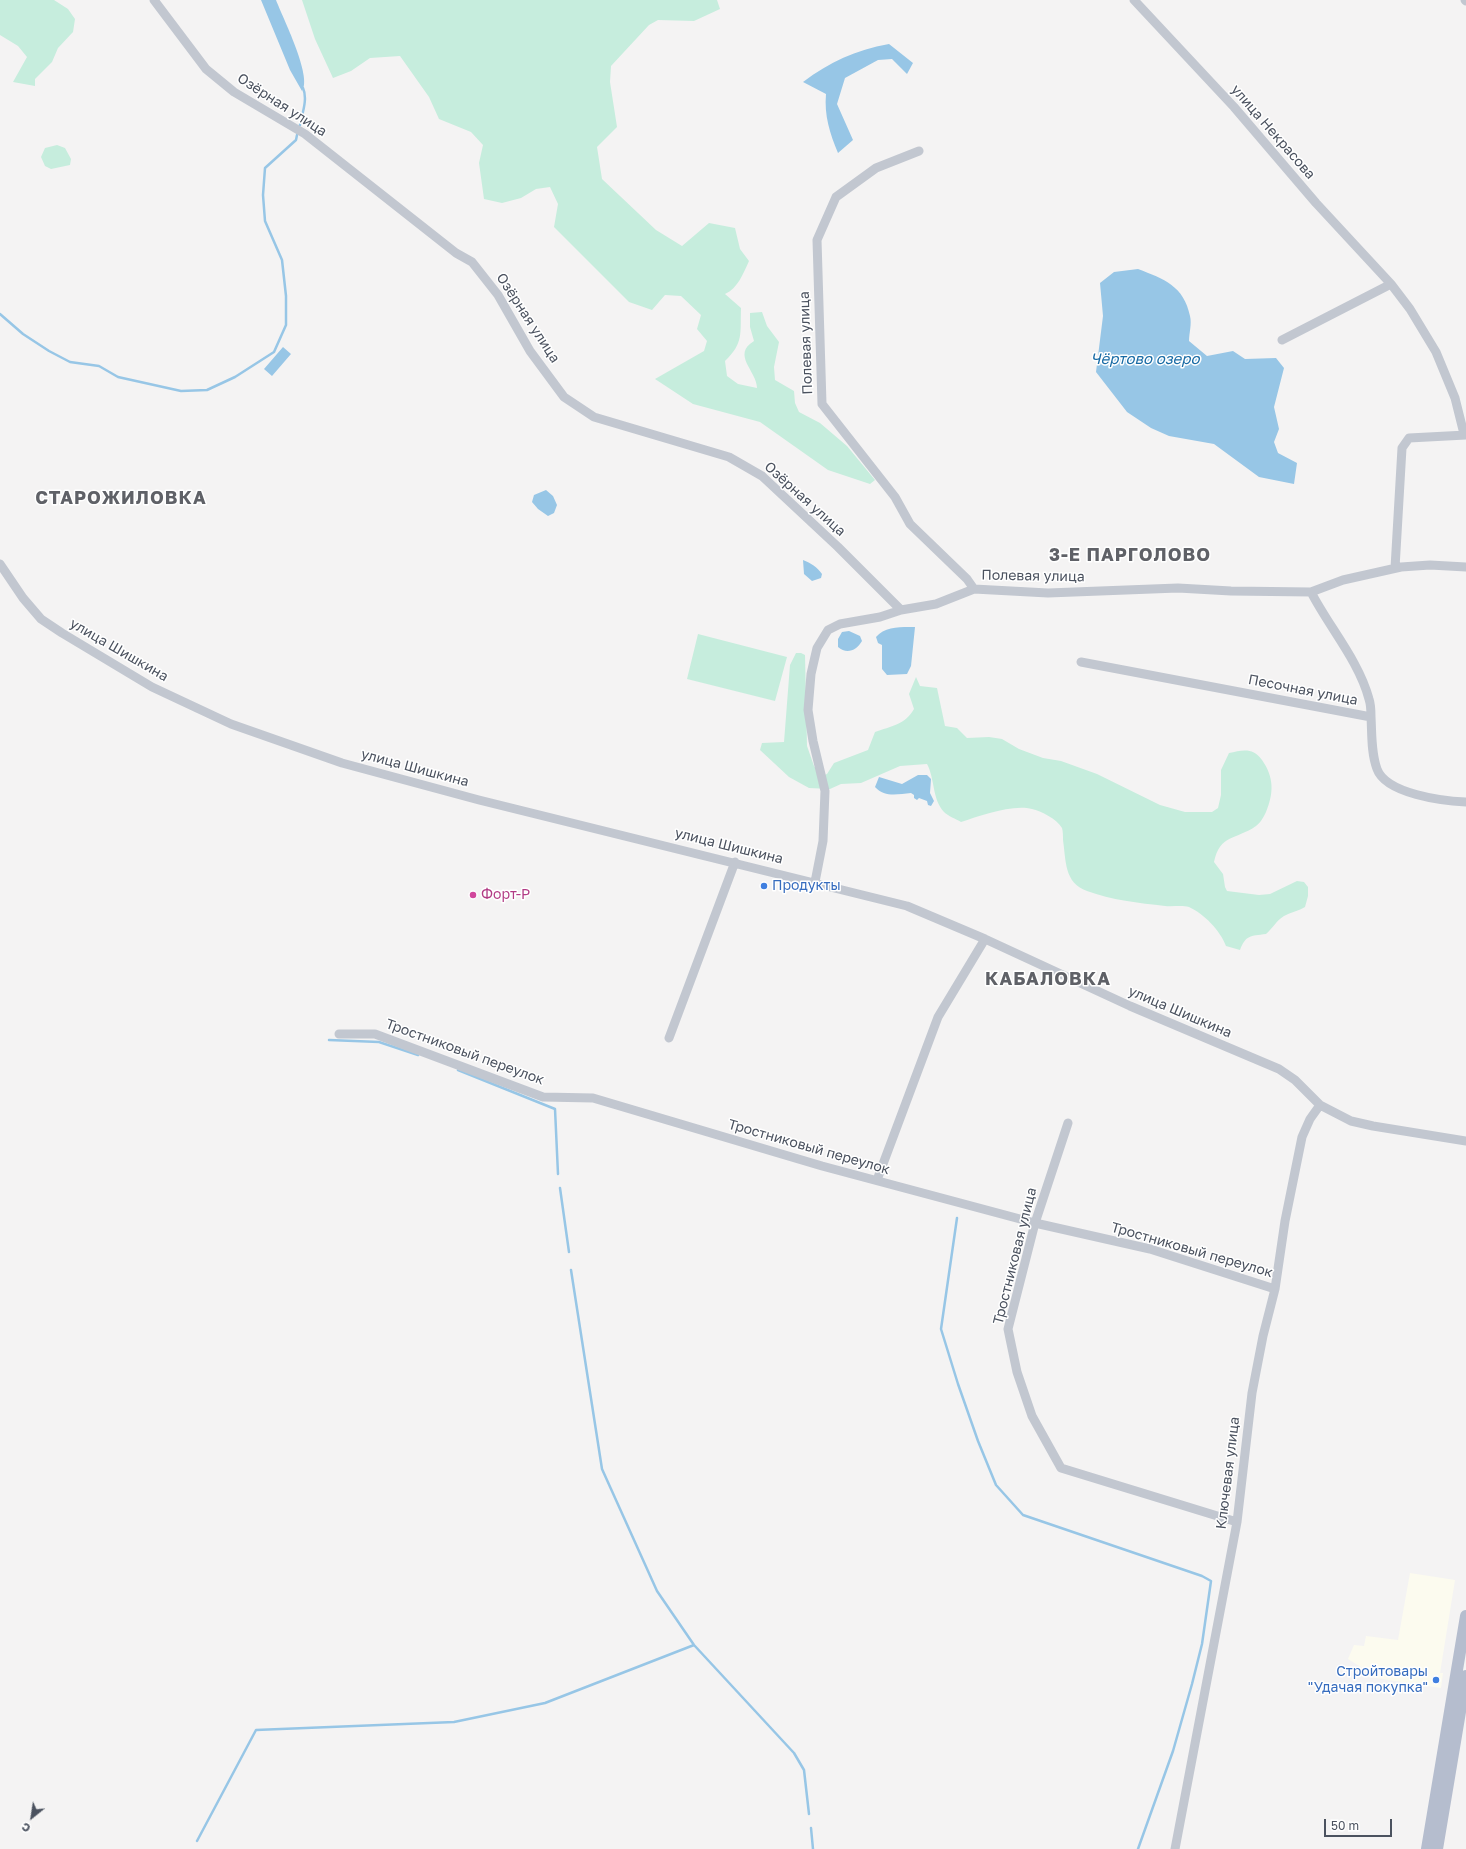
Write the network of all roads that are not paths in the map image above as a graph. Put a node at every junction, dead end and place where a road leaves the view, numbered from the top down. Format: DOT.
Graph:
graph roads {
  1 [pos="154,0"];
  2 [pos="1134,0"];
  3 [pos="919,150"];
  4 [pos="1391,284"];
  5 [pos="1282,340"];
  6 [pos="1465,434"];
  7 [pos="0,564"];
  8 [pos="1466,567"];
  9 [pos="1395,568"];
  10 [pos="974,589"];
  11 [pos="1311,592"];
  12 [pos="901,610"];
  13 [pos="1081,662"];
  14 [pos="1371,717"];
  15 [pos="1466,802"];
  16 [pos="735,862"];
  17 [pos="815,882"];
  18 [pos="985,939"];
  19 [pos="339,1034"];
  20 [pos="669,1038"];
  21 [pos="1320,1105"];
  22 [pos="1068,1123"];
  23 [pos="1466,1141"];
  24 [pos="877,1180"];
  25 [pos="1035,1223"];
  26 [pos="1275,1289"];
  27 [pos="1237,1522"];
  28 [pos="1466,1616"];
  29 [pos="1466,1676"];
  30 [pos="1175,1849"];
  31 [pos="1427,1849"];
  32 [pos="1437,1849"];
  1 -- 12 [label="street, Озёрная улица"];
  2 -- 4 [label="street, улица Некрасова"];
  3 -- 10 [label="street, Полевая улица"];
  4 -- 5 [label="street"];
  4 -- 6 [label="street, улица Некрасова"];
  6 -- 9 [label="street"];
  7 -- 16 [label="street, улица Шишкина"];
  8 -- 9 [label="street, Полевая улица"];
  9 -- 11 [label="street, Полевая улица"];
  10 -- 11 [label="street, Полевая улица"];
  10 -- 12 [label="street"];
  11 -- 14 [label="street"];
  12 -- 17 [label="street"];
  13 -- 14 [label="street, Песочная улица"];
  14 -- 15 [label="street, Песочная улица"];
  16 -- 17 [label="street, улица Шишкина"];
  16 -- 20 [label="street"];
  17 -- 18 [label="street, улица Шишкина"];
  18 -- 21 [label="street, улица Шишкина"];
  18 -- 24 [label="street"];
  19 -- 24 [label="street, Тростниковый переулок"];
  21 -- 23 [label="street, улица Шишкина"];
  21 -- 26 [label="street, Ключевая улица"];
  22 -- 25 [label="street, Тростниковая улица"];
  24 -- 25 [label="street, Тростниковый переулок"];
  25 -- 26 [label="street, Тростниковый переулок"];
  25 -- 27 [label="street, Тростниковая улица"];
  26 -- 27 [label="street, Ключевая улица"];
  27 -- 30 [label="street, Ключевая улица"];
  28 -- 31 [label="main road"];
  29 -- 32 [label="main road"];
}
